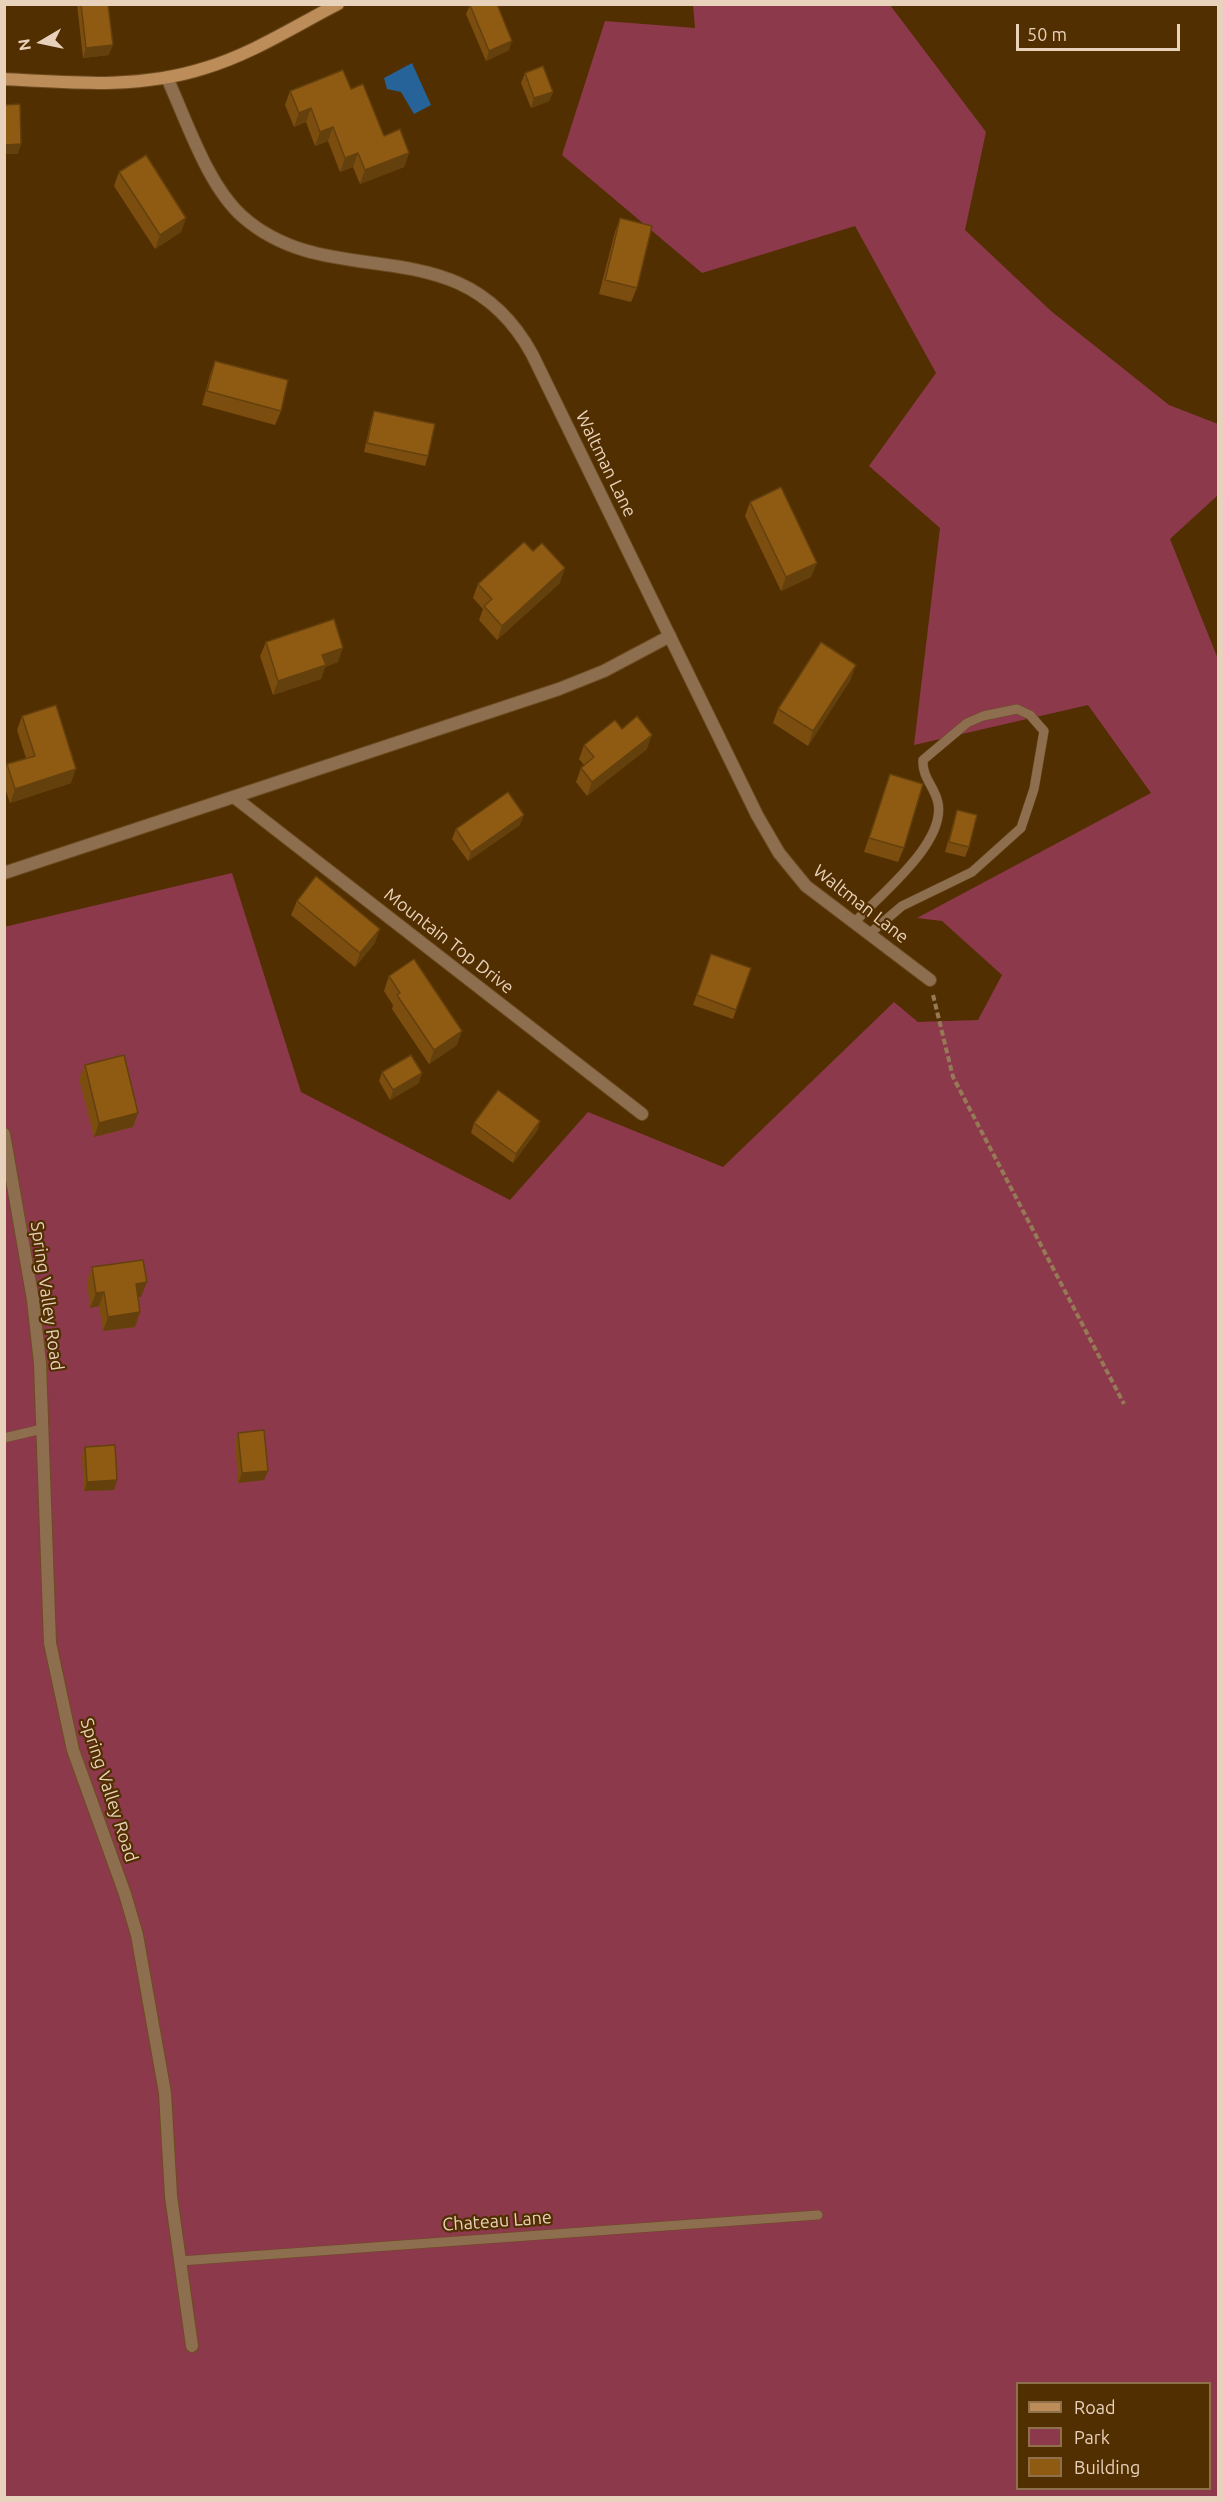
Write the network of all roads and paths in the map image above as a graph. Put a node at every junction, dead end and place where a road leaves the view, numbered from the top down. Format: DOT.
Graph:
graph roads {
  1 [pos="338,4"];
  2 [pos="166,78"];
  3 [pos="4,79"];
  4 [pos="670,636"];
  5 [pos="234,797"];
  6 [pos="4,873"];
  7 [pos="854,923"];
  8 [pos="869,934"];
  9 [pos="930,980"];
  10 [pos="642,1114"];
  11 [pos="4,1134"];
  12 [pos="1124,1404"];
  13 [pos="42,1429"];
  14 [pos="4,1438"];
  15 [pos="818,2215"];
  16 [pos="180,2261"];
  17 [pos="192,2346"];
  1 -- 2 [label="main road"];
  2 -- 3 [label="main road"];
  2 -- 4 [label="street, Waltman Lane"];
  4 -- 5 [label="street"];
  4 -- 7 [label="street, Waltman Lane"];
  5 -- 6 [label="street"];
  5 -- 10 [label="street, Mountain Top Drive"];
  7 -- 8 [label="street, Waltman Lane"];
  7 -- 8 [label="lane"];
  8 -- 9 [label="street, Waltman Lane"];
  9 -- 12 [label="path"];
  11 -- 13 [label="street, Spring Valley Road"];
  13 -- 14 [label="lane"];
  13 -- 16 [label="street, Spring Valley Road"];
  15 -- 16 [label="lane, Chateau Lane"];
  16 -- 17 [label="street, Spring Valley Road"];
}
